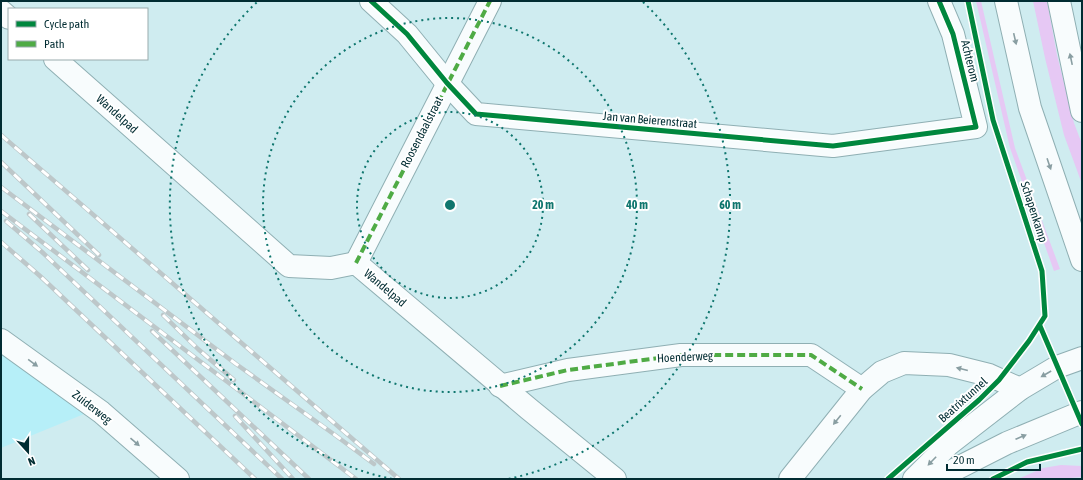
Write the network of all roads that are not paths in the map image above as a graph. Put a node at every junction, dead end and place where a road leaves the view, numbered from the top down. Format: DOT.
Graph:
graph roads {
  1 [pos="371,1"];
  2 [pos="490,1"];
  3 [pos="938,1"];
  4 [pos="1006,1"];
  5 [pos="1059,1"];
  6 [pos="56,60"];
  7 [pos="447,83"];
  8 [pos="1082,111"];
  9 [pos="976,127"];
  10 [pos="1082,260"];
  11 [pos="356,263"];
  12 [pos="1,340"];
  13 [pos="1082,358"];
  14 [pos="500,386"];
  15 [pos="862,389"];
  16 [pos="1020,389"];
  17 [pos="1082,412"];
  18 [pos="178,479"];
  19 [pos="614,479"];
  20 [pos="790,479"];
  21 [pos="914,479"];
  22 [pos="936,479"];
  1 -- 7 [label="street, Jan van Beierenstraat"];
  2 -- 7 [label="street, Roosendaalstraat"];
  3 -- 9 [label="street, Achterom"];
  4 -- 10 [label="street, one-way"];
  8 -- 5 [label="street, one-way"];
  6 -- 11 [label="street, Wandelpad"];
  7 -- 9 [label="street, Jan van Beierenstraat"];
  7 -- 11 [label="street, Roosendaalstraat"];
  11 -- 14 [label="street, Wandelpad"];
  12 -- 18 [label="street, Zuiderweg, one-way"];
  13 -- 16 [label="street, one-way"];
  14 -- 15 [label="street, Hoenderweg"];
  14 -- 19 [label="street, Wandelpad"];
  16 -- 15 [label="street, one-way"];
  15 -- 20 [label="street, one-way"];
  16 -- 21 [label="street, one-way"];
  22 -- 17 [label="street, one-way"];
}
